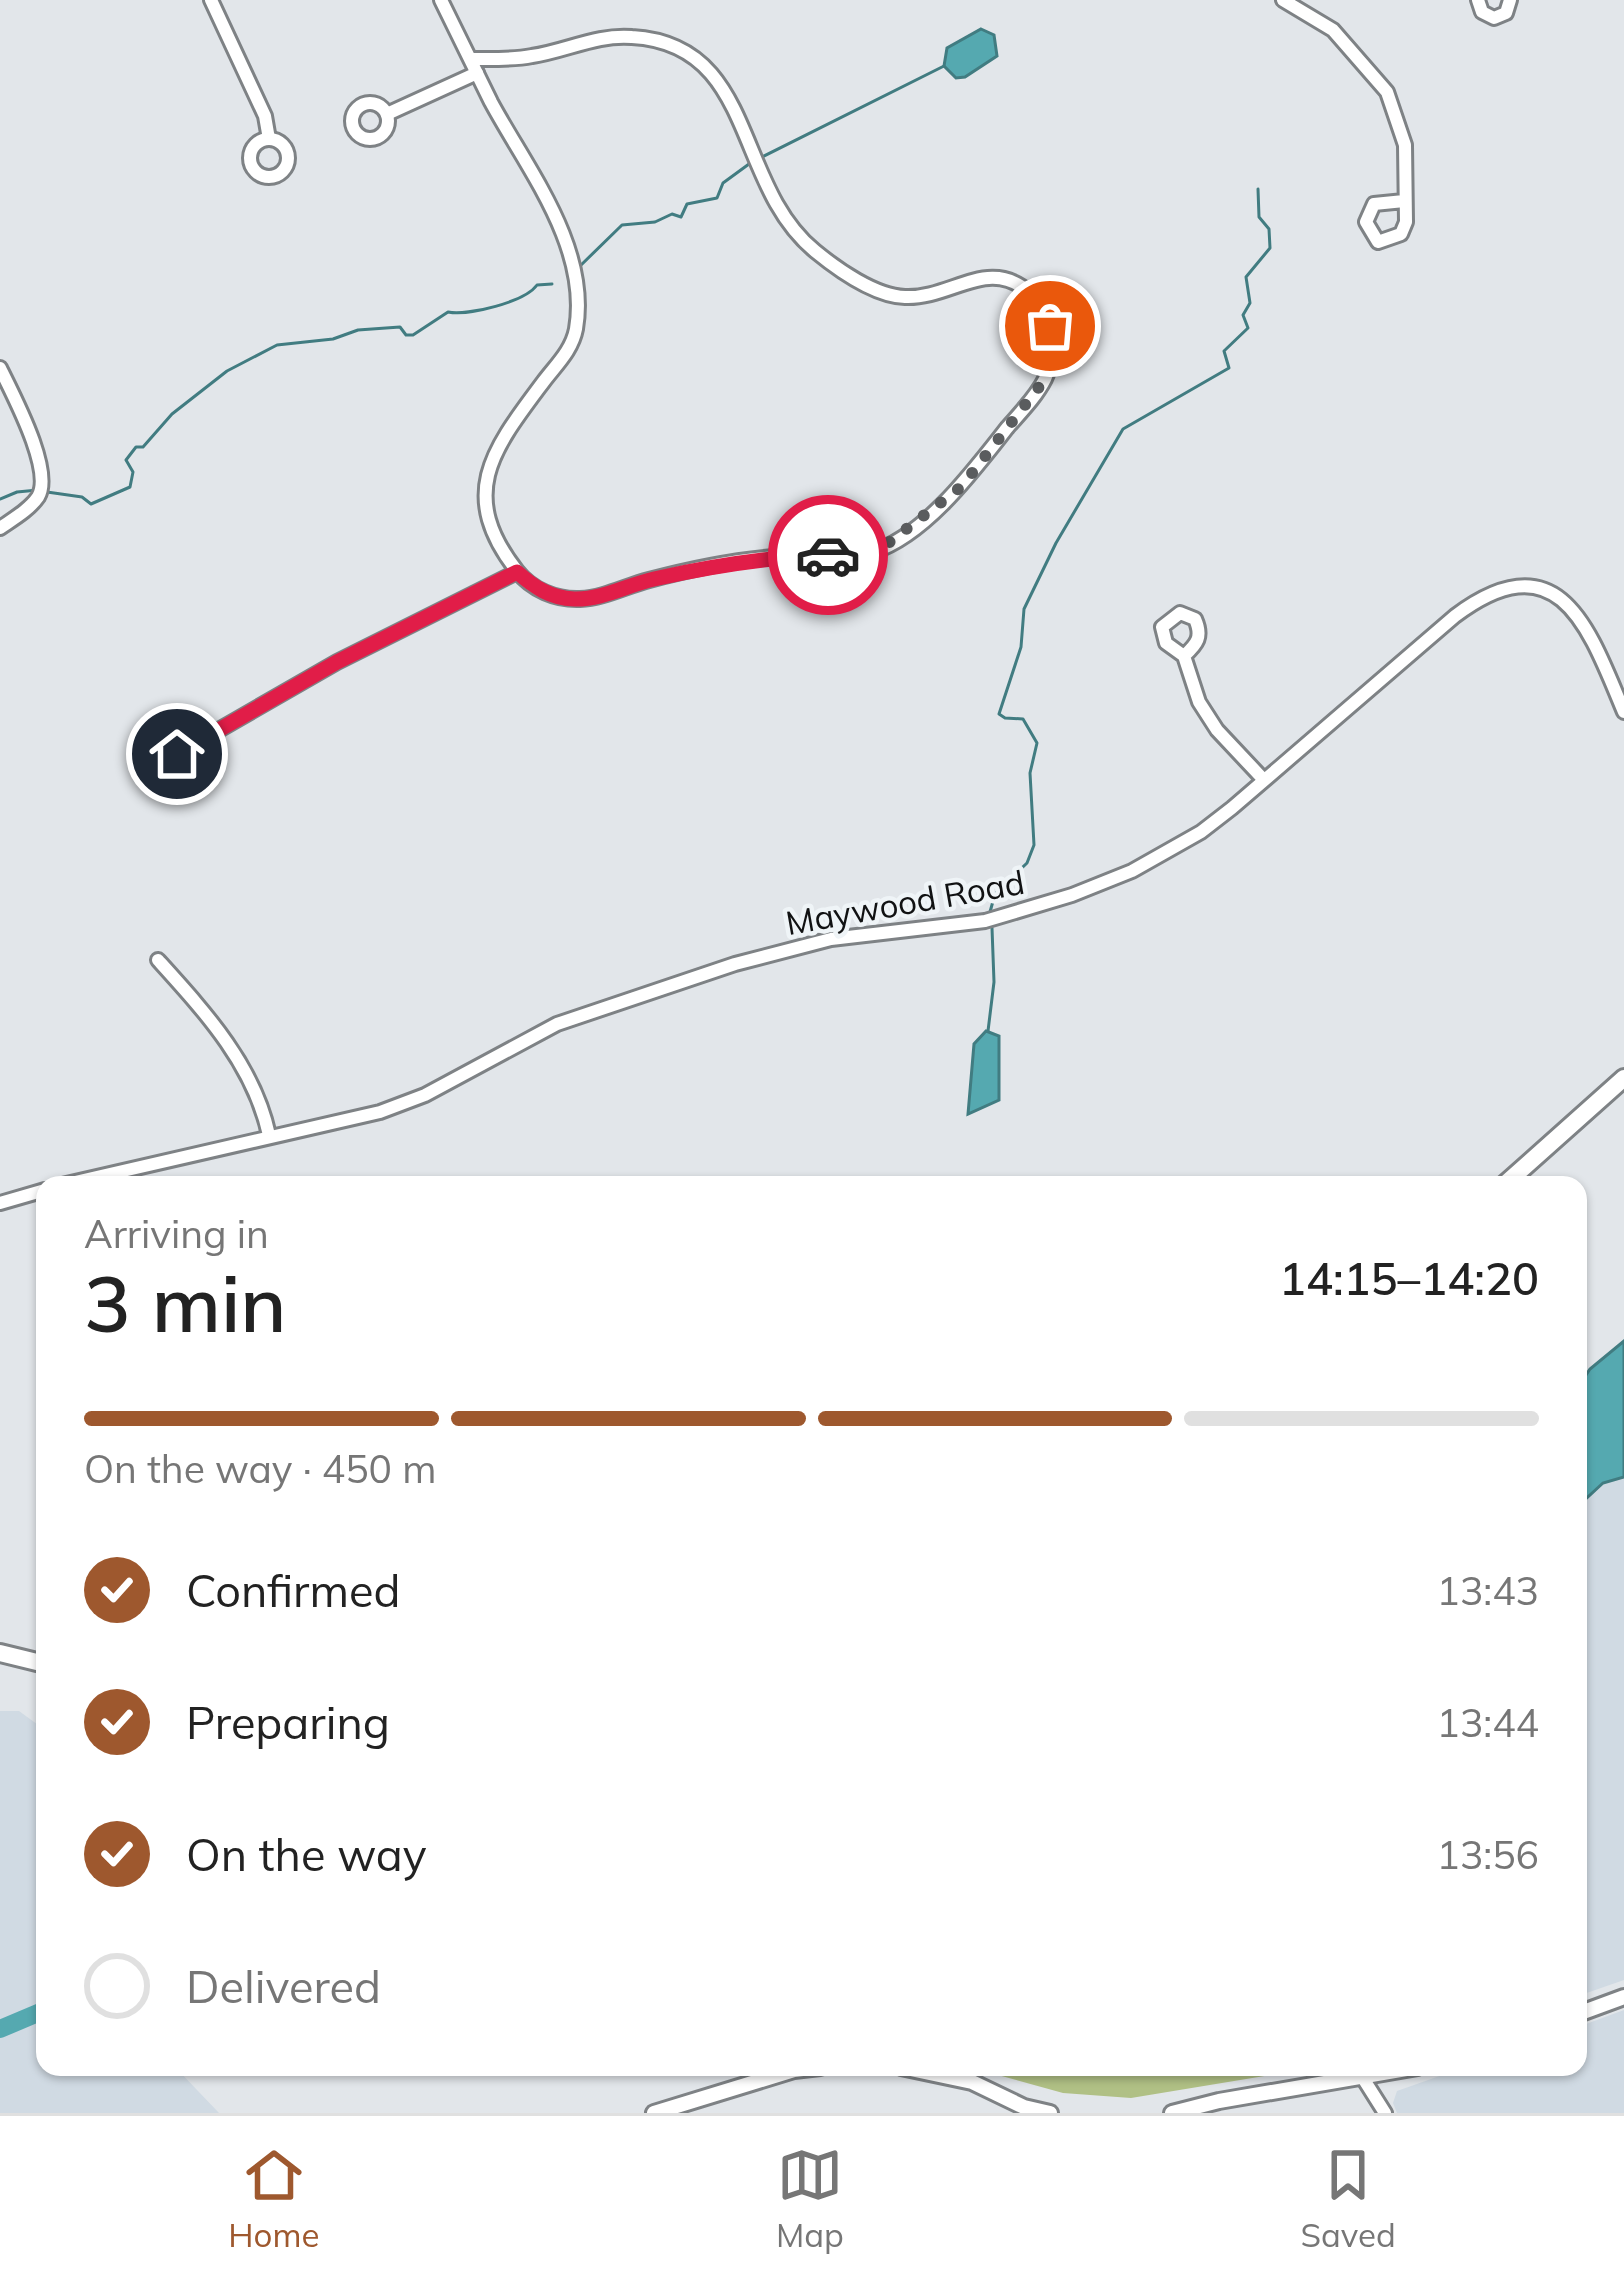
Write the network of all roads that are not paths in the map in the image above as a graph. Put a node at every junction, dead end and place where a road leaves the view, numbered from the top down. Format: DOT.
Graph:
graph roads {
  1 [pos="211,0"];
  2 [pos="441,0"];
  3 [pos="1283,0"];
  4 [pos="1478,0"];
  5 [pos="1510,0"];
  6 [pos="474,66"];
  7 [pos="387,114"];
  8 [pos="269,139"];
  9 [pos="1404,201"];
  10 [pos="0,368"];
  11 [pos="0,528"];
  12 [pos="517,572"];
  13 [pos="1184,656"];
  14 [pos="1624,712"];
  15 [pos="177,754"];
  16 [pos="1263,779"];
  17 [pos="158,960"];
  18 [pos="1624,1078"];
  19 [pos="269,1135"];
  20 [pos="118,1170"];
  21 [pos="96,1176"];
  22 [pos="119,1176"];
  23 [pos="1514,1176"];
  24 [pos="36,1193"];
  25 [pos="0,1203"];
  26 [pos="0,1653"];
  27 [pos="36,1662"];
  28 [pos="1624,1997"];
  29 [pos="1587,2011"];
  30 [pos="776,2076"];
  31 [pos="944,2076"];
  32 [pos="1348,2076"];
  33 [pos="1362,2076"];
  34 [pos="1221,2107"];
  35 [pos="1024,2110"];
  36 [pos="654,2113"];
  37 [pos="1050,2113"];
  38 [pos="1172,2113"];
  39 [pos="1385,2113"];
  1 -- 8 [label="street"];
  2 -- 6 [label="street"];
  3 -- 9 [label="street"];
  4 -- 5 [label="street"];
  6 -- 7 [label="street"];
  6 -- 12 [label="street"];
  6 -- 12 [label="street"];
  10 -- 11 [label="street"];
  12 -- 15 [label="street"];
  13 -- 16 [label="street"];
  14 -- 16 [label="street, Maywood Road"];
  16 -- 19 [label="street, Maywood Road"];
  17 -- 19 [label="street"];
  18 -- 23 [label="main road"];
  19 -- 20 [label="street, Maywood Road"];
  20 -- 21 [label="street, Maywood Road"];
  20 -- 22 [label="street"];
  24 -- 25 [label="street"];
  26 -- 27 [label="main road"];
  28 -- 29 [label="street"];
  30 -- 36 [label="street"];
  31 -- 35 [label="street"];
  32 -- 34 [label="street"];
  33 -- 39 [label="street"];
  34 -- 38 [label="street"];
  35 -- 37 [label="street"];
}
